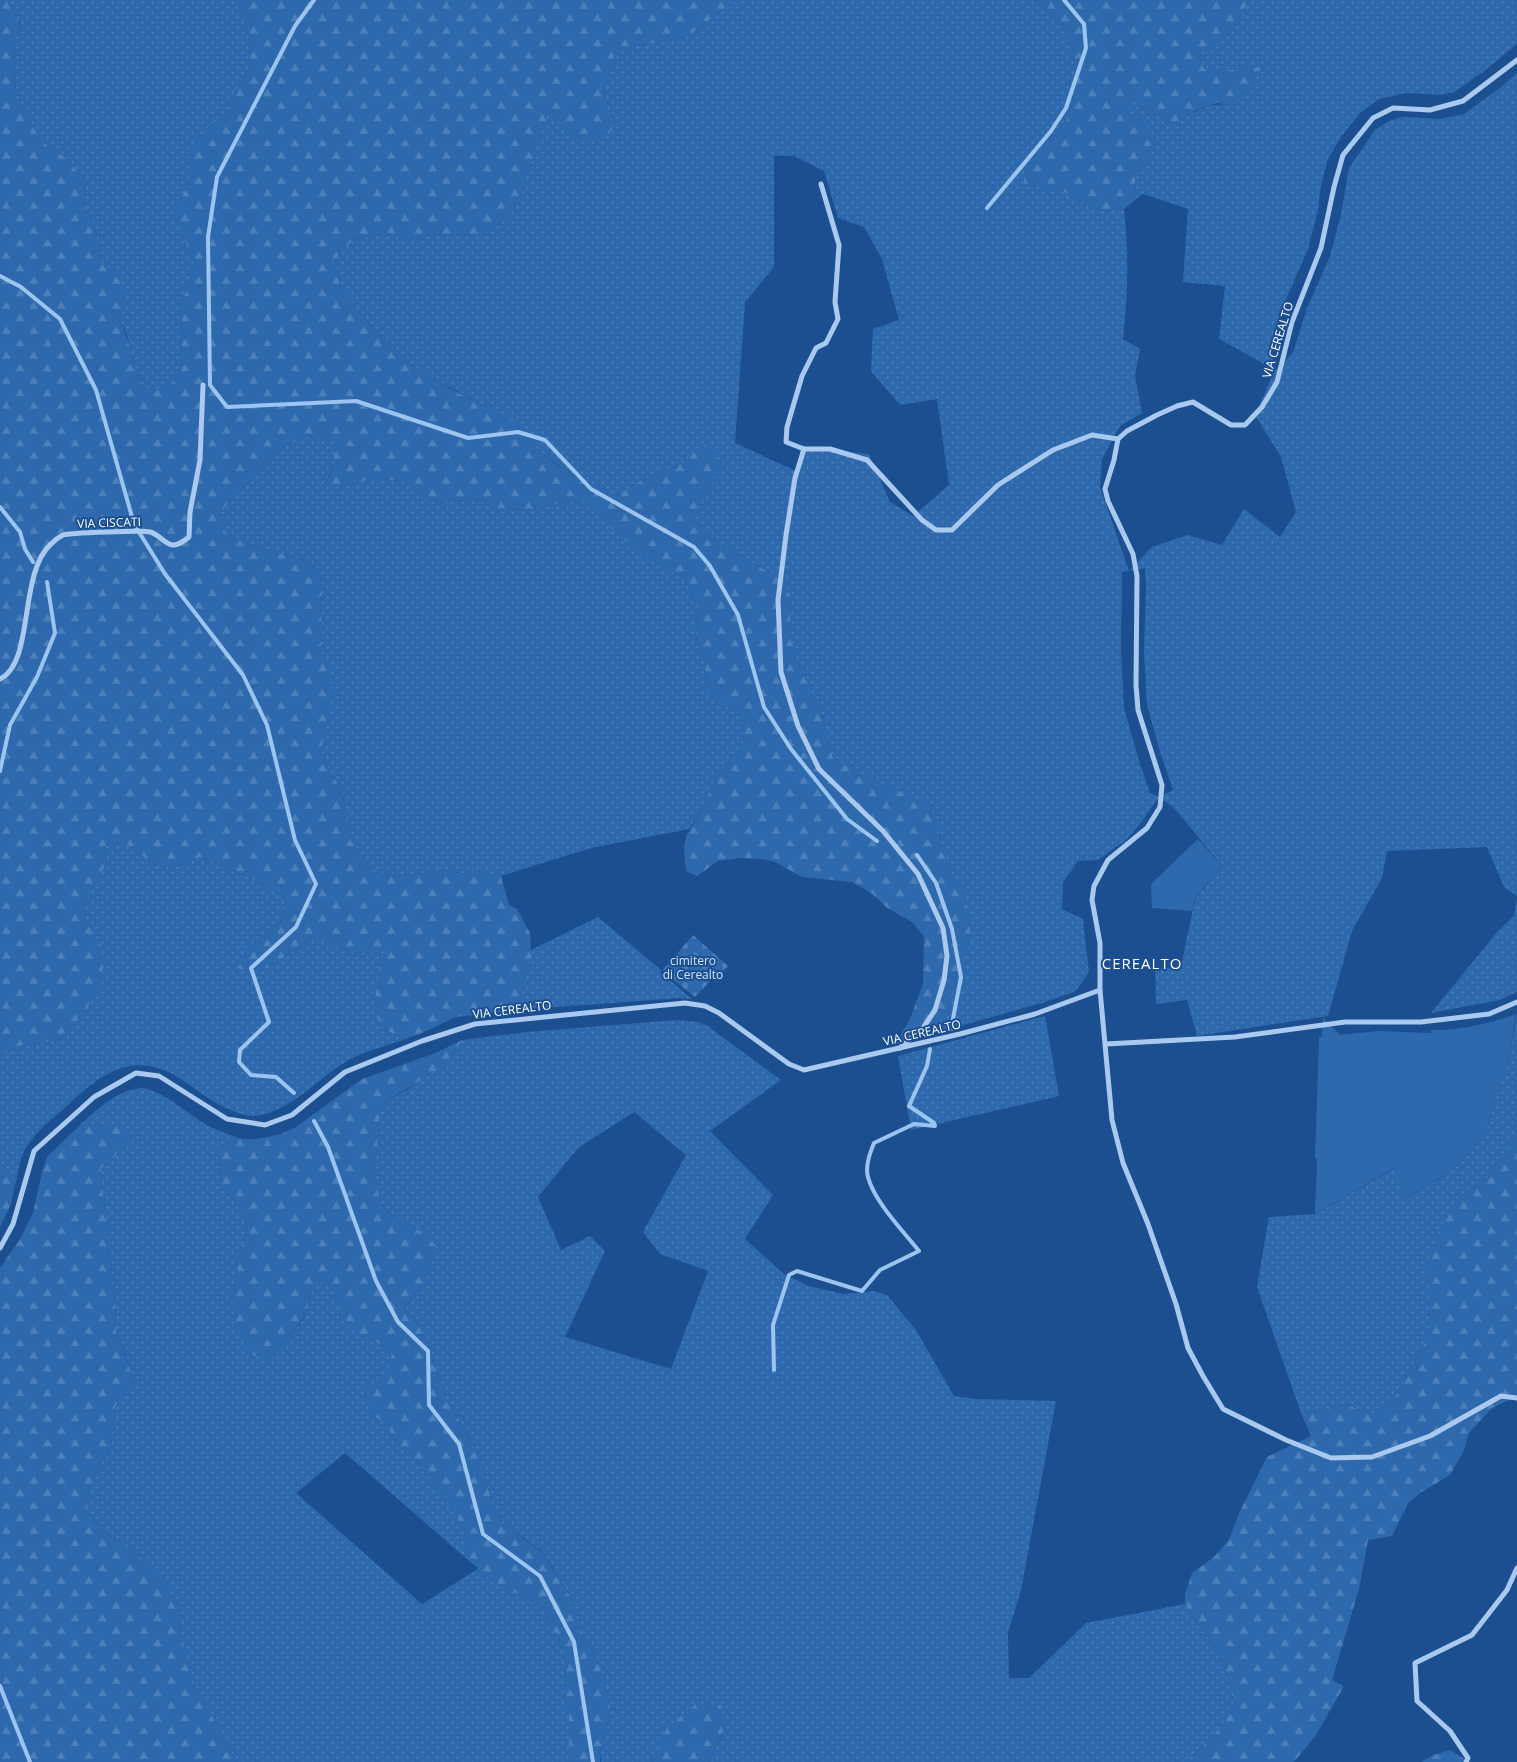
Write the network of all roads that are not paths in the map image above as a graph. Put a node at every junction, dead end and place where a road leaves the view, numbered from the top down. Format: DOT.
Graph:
graph roads {
  1 [pos="1517,60"];
  2 [pos="821,184"];
  3 [pos="203,385"];
  4 [pos="1118,439"];
  5 [pos="804,449"];
  6 [pos="0,679"];
  7 [pos="1100,990"];
  8 [pos="1517,1002"];
  9 [pos="1106,1044"];
  10 [pos="900,1048"];
  11 [pos="0,1248"];
  12 [pos="1517,1398"];
  13 [pos="1517,1568"];
  14 [pos="1466,1762"];
  1 -- 4 [label="street, VIA CEREALTO"];
  2 -- 5 [label="street"];
  3 -- 6 [label="street, VIA CISCATI"];
  4 -- 5 [label="street"];
  4 -- 7 [label="street"];
  5 -- 10 [label="street"];
  7 -- 9 [label="street"];
  7 -- 10 [label="street, VIA CEREALTO"];
  8 -- 9 [label="street"];
  9 -- 12 [label="street"];
  10 -- 11 [label="street, VIA CEREALTO"];
  13 -- 14 [label="street"];
}
